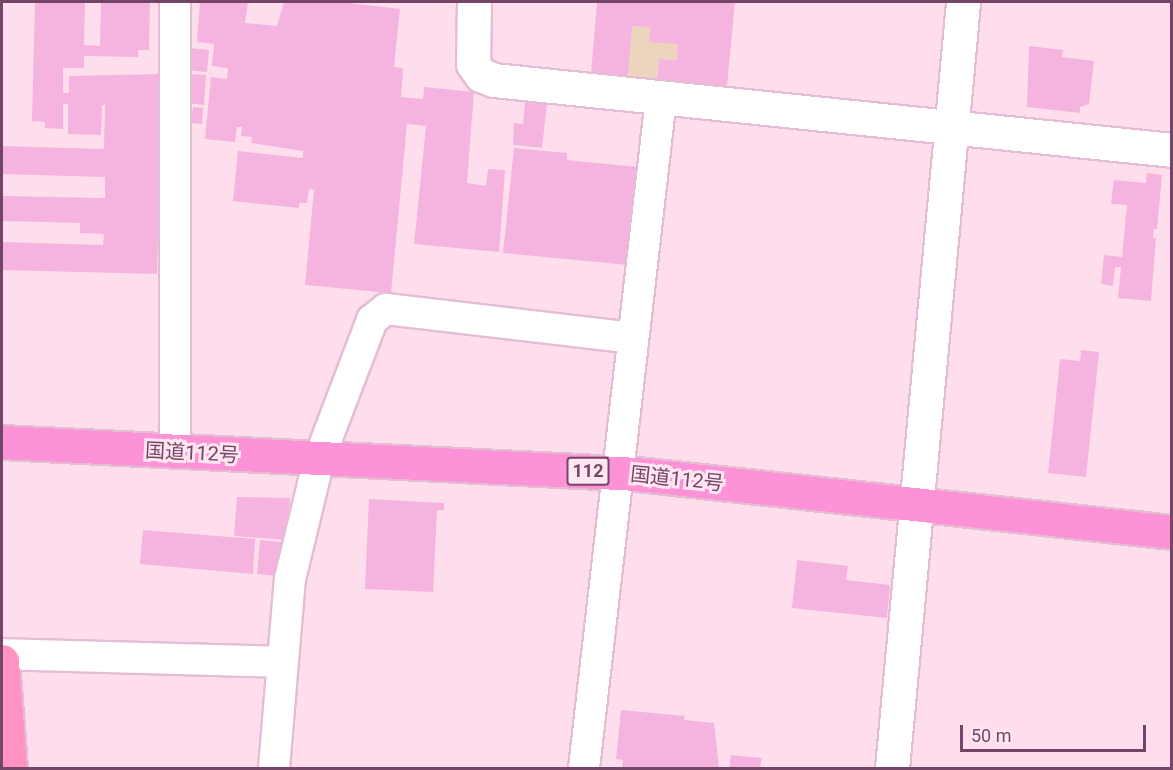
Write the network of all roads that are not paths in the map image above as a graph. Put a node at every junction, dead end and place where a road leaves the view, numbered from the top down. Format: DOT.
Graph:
graph roads {
  1 [pos="175,2"];
  2 [pos="474,2"];
  3 [pos="963,2"];
  4 [pos="661,98"];
  5 [pos="950,126"];
  6 [pos="1172,150"];
  7 [pos="632,338"];
  8 [pos="2,442"];
  9 [pos="175,452"];
  10 [pos="319,459"];
  11 [pos="616,473"];
  12 [pos="916,503"];
  13 [pos="1172,532"];
  14 [pos="2,654"];
  15 [pos="2,661"];
  16 [pos="282,662"];
  17 [pos="10,768"];
  18 [pos="274,768"];
  19 [pos="584,768"];
  20 [pos="892,768"];
  1 -- 9 [label="street"];
  2 -- 4 [label="street"];
  3 -- 5 [label="street"];
  4 -- 5 [label="street"];
  4 -- 7 [label="street"];
  5 -- 6 [label="street"];
  5 -- 12 [label="street"];
  7 -- 10 [label="street"];
  7 -- 11 [label="street"];
  8 -- 9 [label="highway, 国道112号 / 112"];
  9 -- 10 [label="highway, 国道112号 / 112"];
  10 -- 11 [label="highway, 国道112号 / 112"];
  10 -- 16 [label="street"];
  11 -- 12 [label="highway, 国道112号 / 112"];
  11 -- 19 [label="street"];
  12 -- 13 [label="highway, 国道112号 / 112"];
  12 -- 20 [label="street"];
  14 -- 16 [label="street"];
  15 -- 17 [label="main road"];
  16 -- 18 [label="street"];
}
